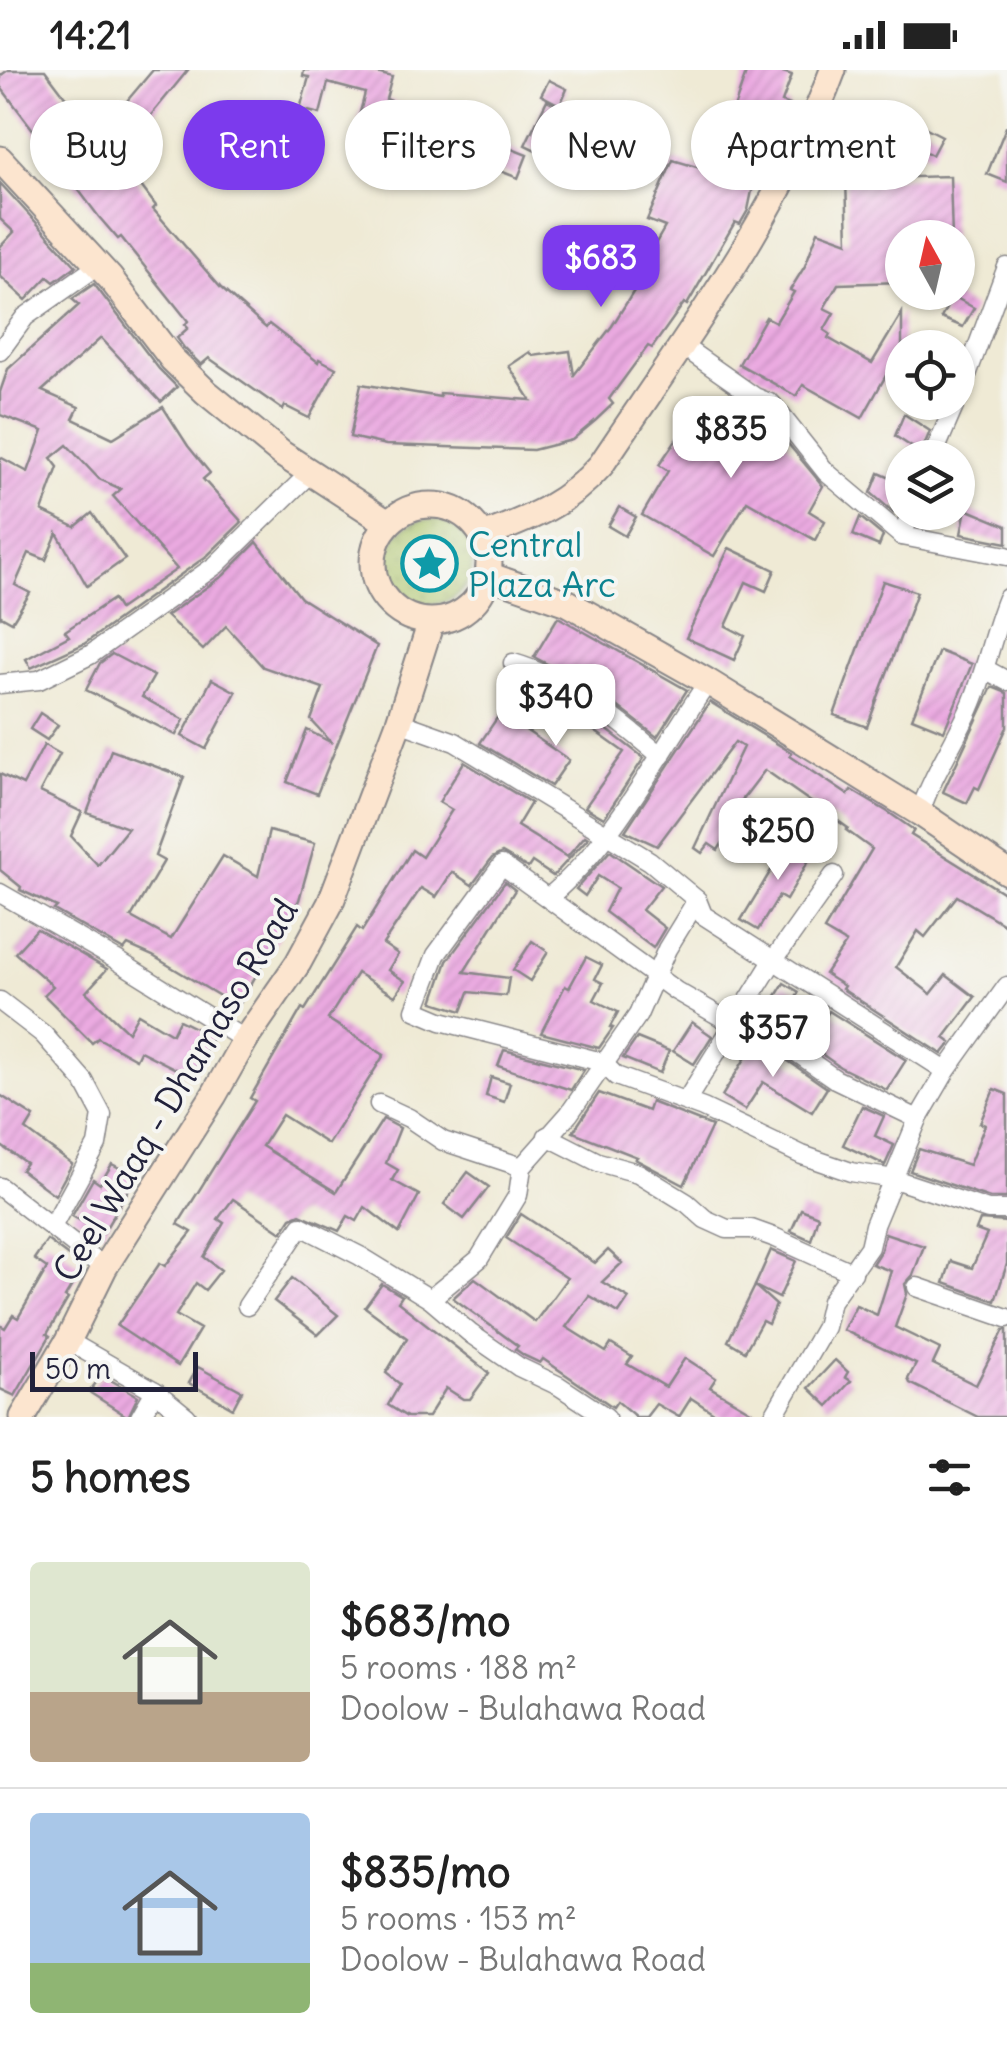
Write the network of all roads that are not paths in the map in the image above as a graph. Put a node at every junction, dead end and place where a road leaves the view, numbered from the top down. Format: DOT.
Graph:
graph roads {
  1 [pos="833,70"];
  2 [pos="2,166"];
  3 [pos="99,265"];
  4 [pos="1007,267"];
  5 [pos="681,344"];
  6 [pos="0,351"];
  7 [pos="975,353"];
  8 [pos="309,474"];
  9 [pos="388,524"];
  10 [pos="904,530"];
  11 [pos="483,536"];
  12 [pos="902,536"];
  13 [pos="1007,556"];
  14 [pos="488,575"];
  15 [pos="1007,598"];
  16 [pos="432,622"];
  17 [pos="513,663"];
  18 [pos="985,669"];
  19 [pos="1007,681"];
  20 [pos="708,682"];
  21 [pos="0,684"];
  22 [pos="399,722"];
  23 [pos="661,756"];
  24 [pos="920,813"];
  25 [pos="604,836"];
  26 [pos="1007,872"];
  27 [pos="834,875"];
  28 [pos="0,893"];
  29 [pos="549,897"];
  30 [pos="697,900"];
  31 [pos="774,962"];
  32 [pos="655,975"];
  33 [pos="1007,986"];
  34 [pos="0,1000"];
  35 [pos="735,1025"];
  36 [pos="245,1040"];
  37 [pos="602,1062"];
  38 [pos="946,1070"];
  39 [pos="686,1101"];
  40 [pos="378,1104"];
  41 [pos="918,1118"];
  42 [pos="547,1136"];
  43 [pos="522,1166"];
  44 [pos="894,1179"];
  45 [pos="0,1187"];
  46 [pos="1007,1210"];
  47 [pos="52,1227"];
  48 [pos="104,1268"];
  49 [pos="853,1272"];
  50 [pos="918,1286"];
  51 [pos="430,1298"];
  52 [pos="248,1306"];
  53 [pos="1007,1318"];
  54 [pos="68,1341"];
  55 [pos="156,1391"];
  56 [pos="23,1417"];
  57 [pos="140,1417"];
  58 [pos="187,1417"];
  59 [pos="606,1417"];
  60 [pos="773,1417"];
  1 -- 5 [label="main road"];
  2 -- 3 [label="main road"];
  3 -- 6 [label="street"];
  3 -- 8 [label="main road"];
  4 -- 7 [label="street"];
  5 -- 11 [label="main road"];
  5 -- 12 [label="street"];
  8 -- 9 [label="main road"];
  8 -- 21 [label="street"];
  9 -- 11 [label="main road"];
  9 -- 16 [label="main road"];
  10 -- 12 [label="street"];
  11 -- 14 [label="main road"];
  12 -- 13 [label="street"];
  14 -- 16 [label="main road"];
  14 -- 20 [label="main road"];
  15 -- 18 [label="street"];
  16 -- 22 [label="main road, Ceel Waaq - Dhamaso Road"];
  17 -- 23 [label="street"];
  18 -- 19 [label="street"];
  18 -- 24 [label="street"];
  20 -- 23 [label="street"];
  20 -- 24 [label="main road"];
  22 -- 25 [label="street"];
  22 -- 36 [label="main road, Ceel Waaq - Dhamaso Road"];
  23 -- 25 [label="street"];
  24 -- 26 [label="main road"];
  25 -- 29 [label="street"];
  25 -- 30 [label="street"];
  27 -- 31 [label="street"];
  28 -- 36 [label="street"];
  29 -- 32 [label="street"];
  29 -- 37 [label="street"];
  30 -- 31 [label="street"];
  30 -- 32 [label="street"];
  31 -- 35 [label="street"];
  31 -- 38 [label="street"];
  32 -- 35 [label="street"];
  32 -- 37 [label="street"];
  33 -- 38 [label="street"];
  34 -- 47 [label="street"];
  35 -- 39 [label="street"];
  35 -- 41 [label="street"];
  36 -- 48 [label="main road, Ceel Waaq - Dhamaso Road"];
  37 -- 39 [label="street"];
  37 -- 42 [label="street"];
  38 -- 41 [label="street"];
  39 -- 44 [label="street"];
  40 -- 43 [label="street"];
  41 -- 44 [label="street"];
  42 -- 43 [label="street"];
  42 -- 49 [label="street"];
  43 -- 51 [label="street"];
  44 -- 46 [label="street"];
  44 -- 49 [label="street"];
  45 -- 47 [label="street"];
  47 -- 48 [label="street"];
  48 -- 54 [label="main road, Ceel Waaq - Dhamaso Road"];
  49 -- 60 [label="street"];
  50 -- 53 [label="street"];
  51 -- 52 [label="street"];
  51 -- 59 [label="street"];
  54 -- 55 [label="street"];
  54 -- 56 [label="main road, Ceel Waaq - Dhamaso Road"];
  55 -- 57 [label="street"];
  55 -- 58 [label="street"];
}
